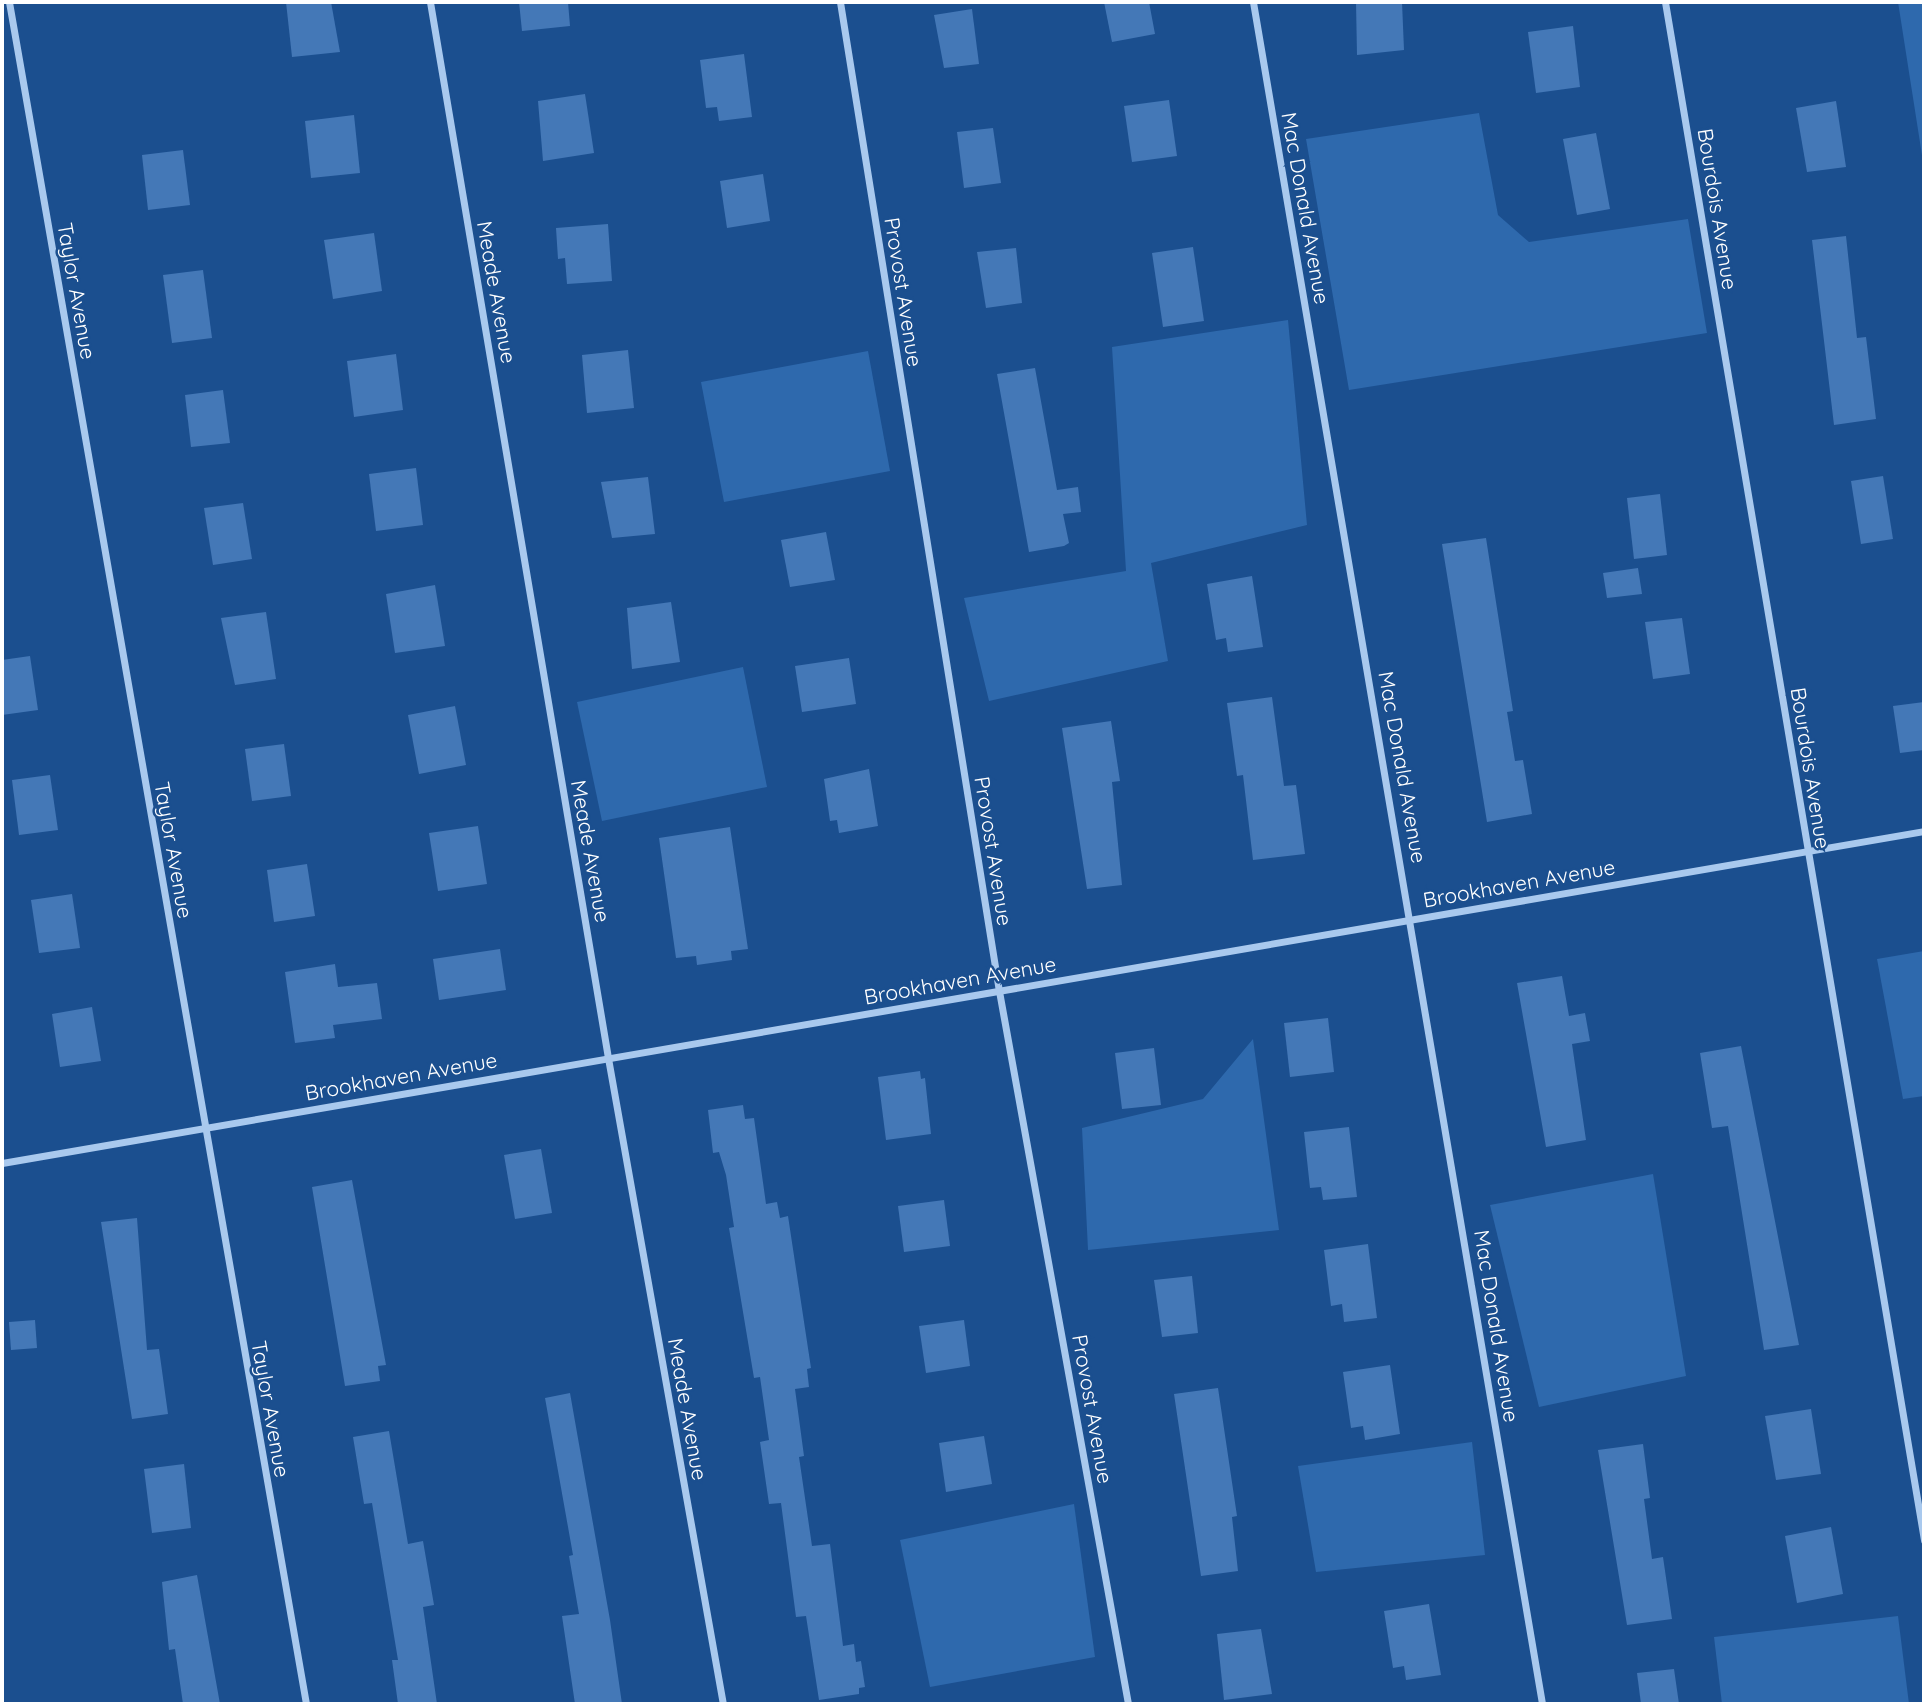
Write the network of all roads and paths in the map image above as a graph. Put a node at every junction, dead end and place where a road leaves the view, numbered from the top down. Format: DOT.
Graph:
graph roads {
  1 [pos="9,2"];
  2 [pos="430,2"];
  3 [pos="840,2"];
  4 [pos="1253,2"];
  5 [pos="1665,2"];
  6 [pos="1924,831"];
  7 [pos="1807,852"];
  8 [pos="1412,919"];
  9 [pos="999,991"];
  10 [pos="608,1058"];
  11 [pos="204,1128"];
  12 [pos="2,1163"];
  13 [pos="1924,1540"];
  14 [pos="306,1704"];
  15 [pos="723,1704"];
  16 [pos="1128,1704"];
  17 [pos="1542,1704"];
  1 -- 11 [label="street, Taylor Avenue"];
  2 -- 10 [label="street, Meade Avenue"];
  3 -- 9 [label="street, Provost Avenue"];
  4 -- 8 [label="street, Mac Donald Avenue"];
  5 -- 7 [label="street, Bourdois Avenue"];
  6 -- 7 [label="street, Brookhaven Avenue"];
  7 -- 8 [label="street, Brookhaven Avenue"];
  7 -- 13 [label="street, Bourdois Avenue"];
  8 -- 9 [label="street, Brookhaven Avenue"];
  8 -- 17 [label="street, Mac Donald Avenue"];
  9 -- 10 [label="street, Brookhaven Avenue"];
  9 -- 16 [label="street, Provost Avenue"];
  10 -- 11 [label="street, Brookhaven Avenue"];
  10 -- 15 [label="street, Meade Avenue"];
  11 -- 12 [label="street, Brookhaven Avenue"];
  11 -- 14 [label="street, Taylor Avenue"];
}
